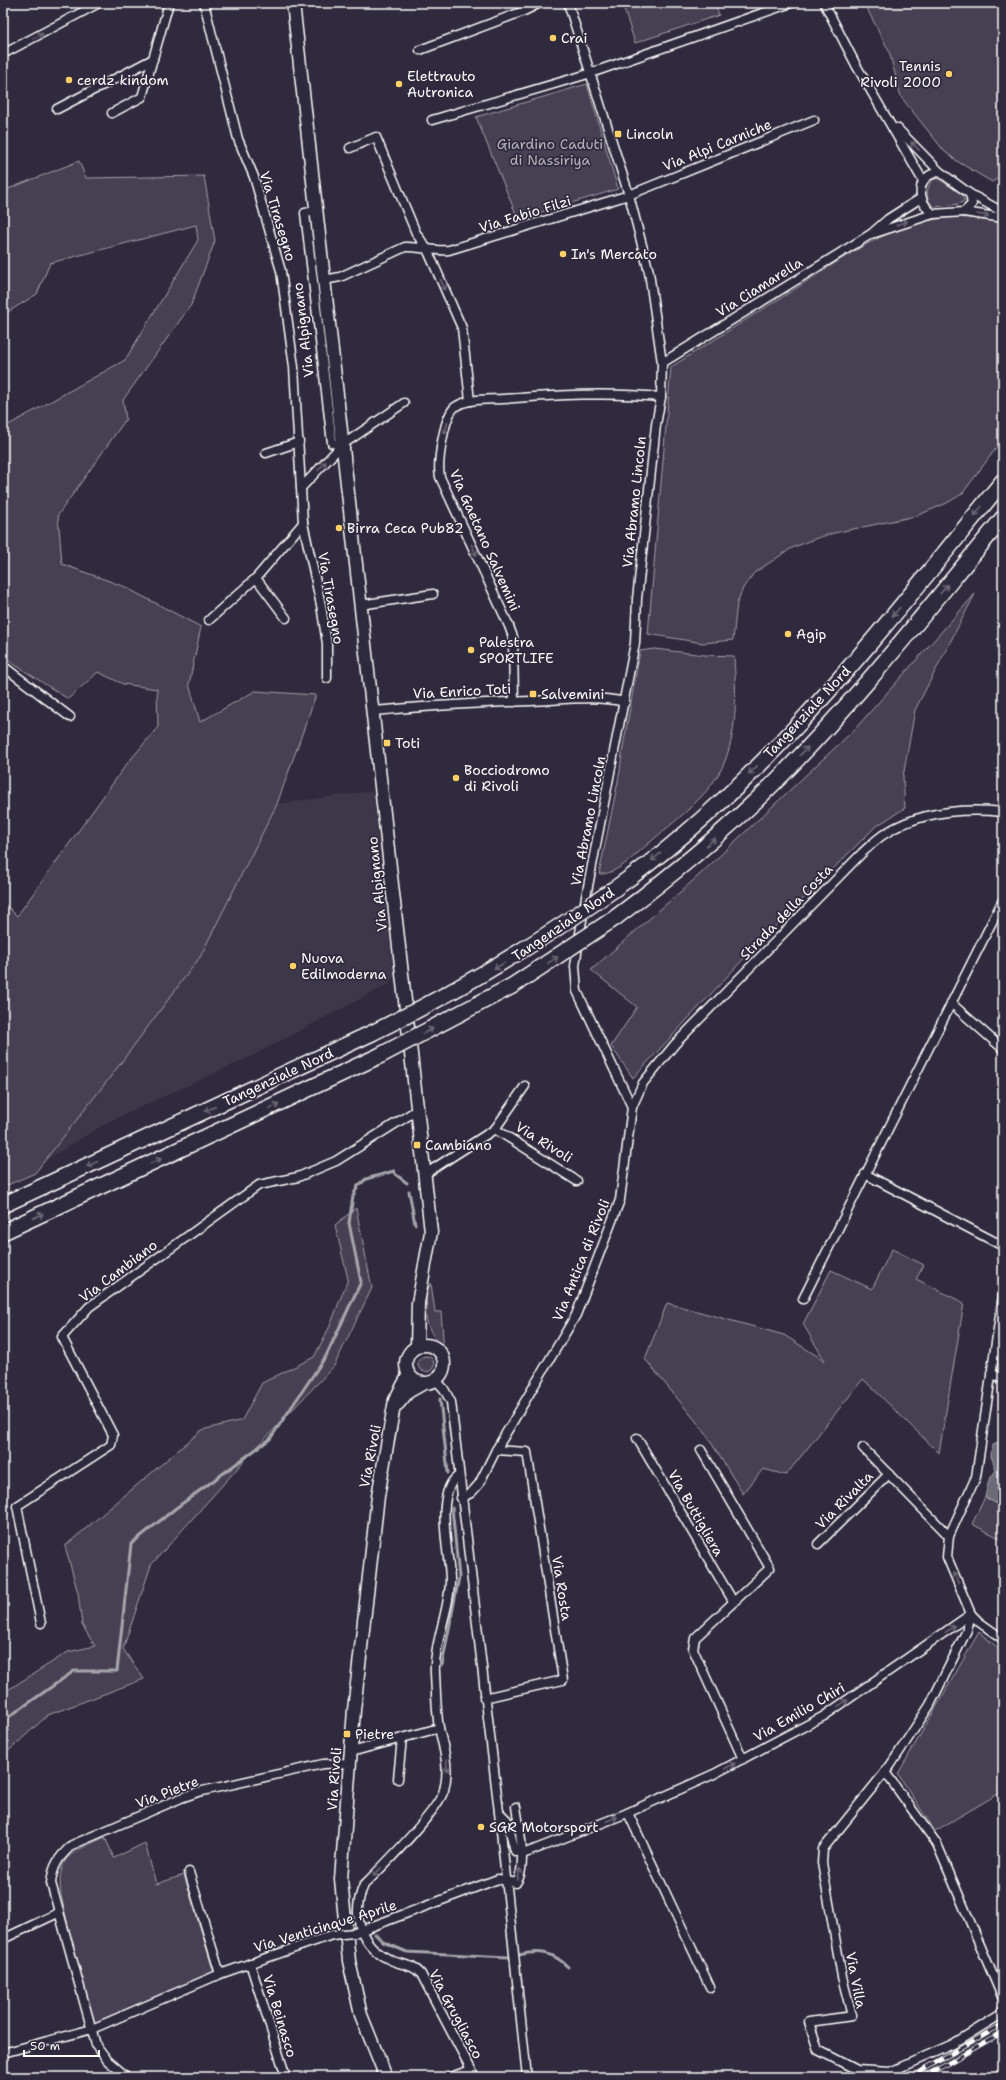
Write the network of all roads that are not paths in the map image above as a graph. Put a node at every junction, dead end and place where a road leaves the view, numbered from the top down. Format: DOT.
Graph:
graph roads {
  1 [pos="99,3"];
  2 [pos="169,3"];
  3 [pos="204,3"];
  4 [pos="293,3"];
  5 [pos="540,3"];
  6 [pos="568,3"];
  7 [pos="791,3"];
  8 [pos="824,3"];
  9 [pos="420,50"];
  10 [pos="3,54"];
  11 [pos="153,59"];
  12 [pos="591,72"];
  13 [pos="57,109"];
  14 [pos="112,113"];
  15 [pos="432,120"];
  16 [pos="814,120"];
  17 [pos="889,121"];
  18 [pos="350,148"];
  19 [pos="940,172"];
  20 [pos="923,181"];
  21 [pos="970,194"];
  22 [pos="630,195"];
  23 [pos="920,198"];
  24 [pos="316,212"];
  25 [pos="964,212"];
  26 [pos="1003,212"];
  27 [pos="933,214"];
  28 [pos="1003,218"];
  29 [pos="871,234"];
  30 [pos="427,249"];
  31 [pos="324,280"];
  32 [pos="662,363"];
  33 [pos="661,397"];
  34 [pos="470,402"];
  35 [pos="404,403"];
  36 [pos="299,442"];
  37 [pos="342,445"];
  38 [pos="266,453"];
  39 [pos="1003,481"];
  40 [pos="301,488"];
  41 [pos="1003,518"];
  42 [pos="303,523"];
  43 [pos="256,578"];
  44 [pos="433,594"];
  45 [pos="360,605"];
  46 [pos="286,618"];
  47 [pos="209,620"];
  48 [pos="3,666"];
  49 [pos="327,678"];
  50 [pos="514,702"];
  51 [pos="625,702"];
  52 [pos="373,711"];
  53 [pos="70,717"];
  54 [pos="1003,812"];
  55 [pos="1003,900"];
  56 [pos="951,1003"];
  57 [pos="1003,1049"];
  58 [pos="526,1086"];
  59 [pos="632,1107"];
  60 [pos="417,1110"];
  61 [pos="495,1129"];
  62 [pos="425,1174"];
  63 [pos="866,1174"];
  64 [pos="577,1181"];
  65 [pos="3,1205"];
  66 [pos="3,1232"];
  67 [pos="1003,1246"];
  68 [pos="1003,1295"];
  69 [pos="803,1299"];
  70 [pos="418,1316"];
  71 [pos="430,1346"];
  72 [pos="417,1347"];
  73 [pos="991,1373"];
  74 [pos="408,1374"];
  75 [pos="1003,1379"];
  76 [pos="436,1380"];
  77 [pos="424,1383"];
  78 [pos="395,1408"];
  79 [pos="637,1438"];
  80 [pos="863,1448"];
  81 [pos="496,1450"];
  82 [pos="701,1450"];
  83 [pos="889,1474"];
  84 [pos="458,1476"];
  85 [pos="461,1498"];
  86 [pos="949,1536"];
  87 [pos="818,1544"];
  88 [pos="733,1601"];
  89 [pos="971,1614"];
  90 [pos="41,1624"];
  91 [pos="1003,1639"];
  92 [pos="484,1698"];
  93 [pos="440,1728"];
  94 [pos="402,1738"];
  95 [pos="350,1757"];
  96 [pos="743,1758"];
  97 [pos="885,1772"];
  98 [pos="398,1778"];
  99 [pos="516,1807"];
  100 [pos="499,1812"];
  101 [pos="628,1813"];
  102 [pos="523,1854"];
  103 [pos="189,1872"];
  104 [pos="506,1880"];
  105 [pos="58,1913"];
  106 [pos="357,1932"];
  107 [pos="3,1939"];
  108 [pos="250,1963"];
  109 [pos="220,1974"];
  110 [pos="1001,1984"];
  111 [pos="710,1987"];
  112 [pos="1003,1999"];
  113 [pos="1001,2012"];
  114 [pos="92,2029"];
  115 [pos="3,2053"];
  116 [pos="473,2074"];
  117 [pos="127,2077"];
  118 [pos="286,2077"];
  119 [pos="386,2077"];
  120 [pos="450,2077"];
  121 [pos="527,2077"];
  10 -- 1 [label="street, one-way"];
  2 -- 11 [label="street"];
  3 -- 36 [label="street, Via Tirasegno"];
  4 -- 24 [label="street, Via Alpignano"];
  5 -- 9 [label="street"];
  6 -- 12 [label="street, Via Abramo Lincoln"];
  7 -- 12 [label="street"];
  8 -- 17 [label="street"];
  11 -- 13 [label="street"];
  11 -- 14 [label="street"];
  12 -- 15 [label="street"];
  12 -- 22 [label="street, Via Abramo Lincoln"];
  16 -- 22 [label="street, Via Alpi Carniche"];
  19 -- 17 [label="street, one-way"];
  17 -- 20 [label="street"];
  18 -- 30 [label="street"];
  19 -- 20 [label="street"];
  19 -- 21 [label="street"];
  20 -- 23 [label="street"];
  21 -- 25 [label="street"];
  21 -- 26 [label="street"];
  22 -- 30 [label="street, Via Fabio Filzi"];
  22 -- 32 [label="street, Via Abramo Lincoln"];
  23 -- 27 [label="street"];
  23 -- 29 [label="street, Via Ciamarella"];
  24 -- 31 [label="street, Via Alpignano"];
  24 -- 37 [label="street, Via Alpignano"];
  25 -- 27 [label="street"];
  25 -- 28 [label="street, one-way"];
  29 -- 27 [label="street, Via Ciamarella, one-way"];
  29 -- 32 [label="street, Via Ciamarella"];
  30 -- 31 [label="street, Via Fabio Filzi"];
  30 -- 34 [label="street, one-way"];
  31 -- 37 [label="street, Via Alpignano"];
  32 -- 33 [label="street, Via Abramo Lincoln"];
  33 -- 34 [label="street, Via Gaetano Salvemini"];
  33 -- 51 [label="street, Via Abramo Lincoln"];
  34 -- 50 [label="street, Via Gaetano Salvemini, one-way"];
  35 -- 37 [label="street"];
  36 -- 38 [label="street"];
  36 -- 40 [label="street, Via Tirasegno"];
  40 -- 37 [label="street, one-way"];
  37 -- 45 [label="street, Via Alpignano"];
  39 -- 65 [label="highway, Tangenziale Nord, one-way, bridge"];
  40 -- 42 [label="street, Via Tirasegno"];
  66 -- 41 [label="highway, Tangenziale Nord, one-way, bridge"];
  42 -- 43 [label="street"];
  42 -- 49 [label="street, Via Tirasegno"];
  43 -- 46 [label="street"];
  43 -- 47 [label="street"];
  44 -- 45 [label="street"];
  45 -- 52 [label="street, Via Alpignano"];
  48 -- 53 [label="street"];
  50 -- 51 [label="street, Via Enrico Toti"];
  50 -- 52 [label="street, Via Enrico Toti"];
  51 -- 59 [label="street, Via Abramo Lincoln"];
  52 -- 60 [label="street, Via Alpignano"];
  54 -- 59 [label="street, Strada della Costa"];
  55 -- 56 [label="street"];
  56 -- 57 [label="street"];
  56 -- 63 [label="street"];
  58 -- 61 [label="street, Via Rivoli"];
  59 -- 81 [label="street, Via Antica di Rivoli"];
  60 -- 62 [label="street, Via Alpignano"];
  60 -- 90 [label="street, Via Cambiano"];
  61 -- 62 [label="street, Via Rivoli"];
  61 -- 64 [label="street, Via Rivoli"];
  62 -- 70 [label="street, Via Alpignano"];
  63 -- 67 [label="street"];
  63 -- 69 [label="street"];
  68 -- 73 [label="street"];
  70 -- 71 [label="street"];
  70 -- 72 [label="street"];
  71 -- 72 [label="street"];
  71 -- 76 [label="street"];
  72 -- 74 [label="street, Via Rivoli"];
  73 -- 75 [label="street"];
  73 -- 86 [label="street"];
  74 -- 77 [label="street"];
  74 -- 78 [label="street, Via Rivoli"];
  76 -- 77 [label="street, Via Rivoli"];
  76 -- 84 [label="street"];
  77 -- 78 [label="street, Via Rivoli"];
  78 -- 95 [label="street, Via Rivoli"];
  79 -- 88 [label="street, Via Buttigliera"];
  80 -- 83 [label="street, Via Rivalta"];
  81 -- 85 [label="street, Via Antica di Rivoli"];
  81 -- 92 [label="street, Via Rosta"];
  82 -- 88 [label="street"];
  83 -- 86 [label="street, Via Rivalta"];
  83 -- 87 [label="street, Via Rivalta"];
  84 -- 85 [label="street"];
  84 -- 93 [label="street"];
  85 -- 92 [label="street"];
  89 -- 86 [label="street, one-way"];
  88 -- 96 [label="street"];
  89 -- 91 [label="street"];
  96 -- 89 [label="street, Via Emilio Chiri, one-way"];
  89 -- 97 [label="street"];
  92 -- 100 [label="street"];
  93 -- 94 [label="street"];
  93 -- 106 [label="street, one-way"];
  94 -- 95 [label="street"];
  94 -- 98 [label="street"];
  95 -- 105 [label="street, Via Pietre"];
  95 -- 119 [label="street, Via Rivoli"];
  101 -- 96 [label="street, Via Emilio Chiri, one-way"];
  97 -- 110 [label="street"];
  97 -- 113 [label="street, Via Villa"];
  99 -- 102 [label="street"];
  100 -- 102 [label="street"];
  100 -- 104 [label="street"];
  102 -- 101 [label="street, Via Emilio Chiri, one-way"];
  101 -- 111 [label="street"];
  104 -- 102 [label="street, one-way"];
  103 -- 109 [label="street"];
  104 -- 106 [label="street, Via Venticinque Aprile"];
  104 -- 121 [label="street"];
  105 -- 107 [label="street"];
  105 -- 114 [label="street, Via Pietre"];
  106 -- 108 [label="street, Via Venticinque Aprile, bridge"];
  106 -- 116 [label="street, Via Grugliasco"];
  108 -- 109 [label="street, Via Venticinque Aprile"];
  108 -- 118 [label="street, Via Beinasco"];
  109 -- 114 [label="street, Via Venticinque Aprile"];
  110 -- 112 [label="street"];
  114 -- 115 [label="street, Via Venticinque Aprile"];
  114 -- 117 [label="street, Via Pietre"];
  116 -- 120 [label="street, Via Grugliasco"];
}
